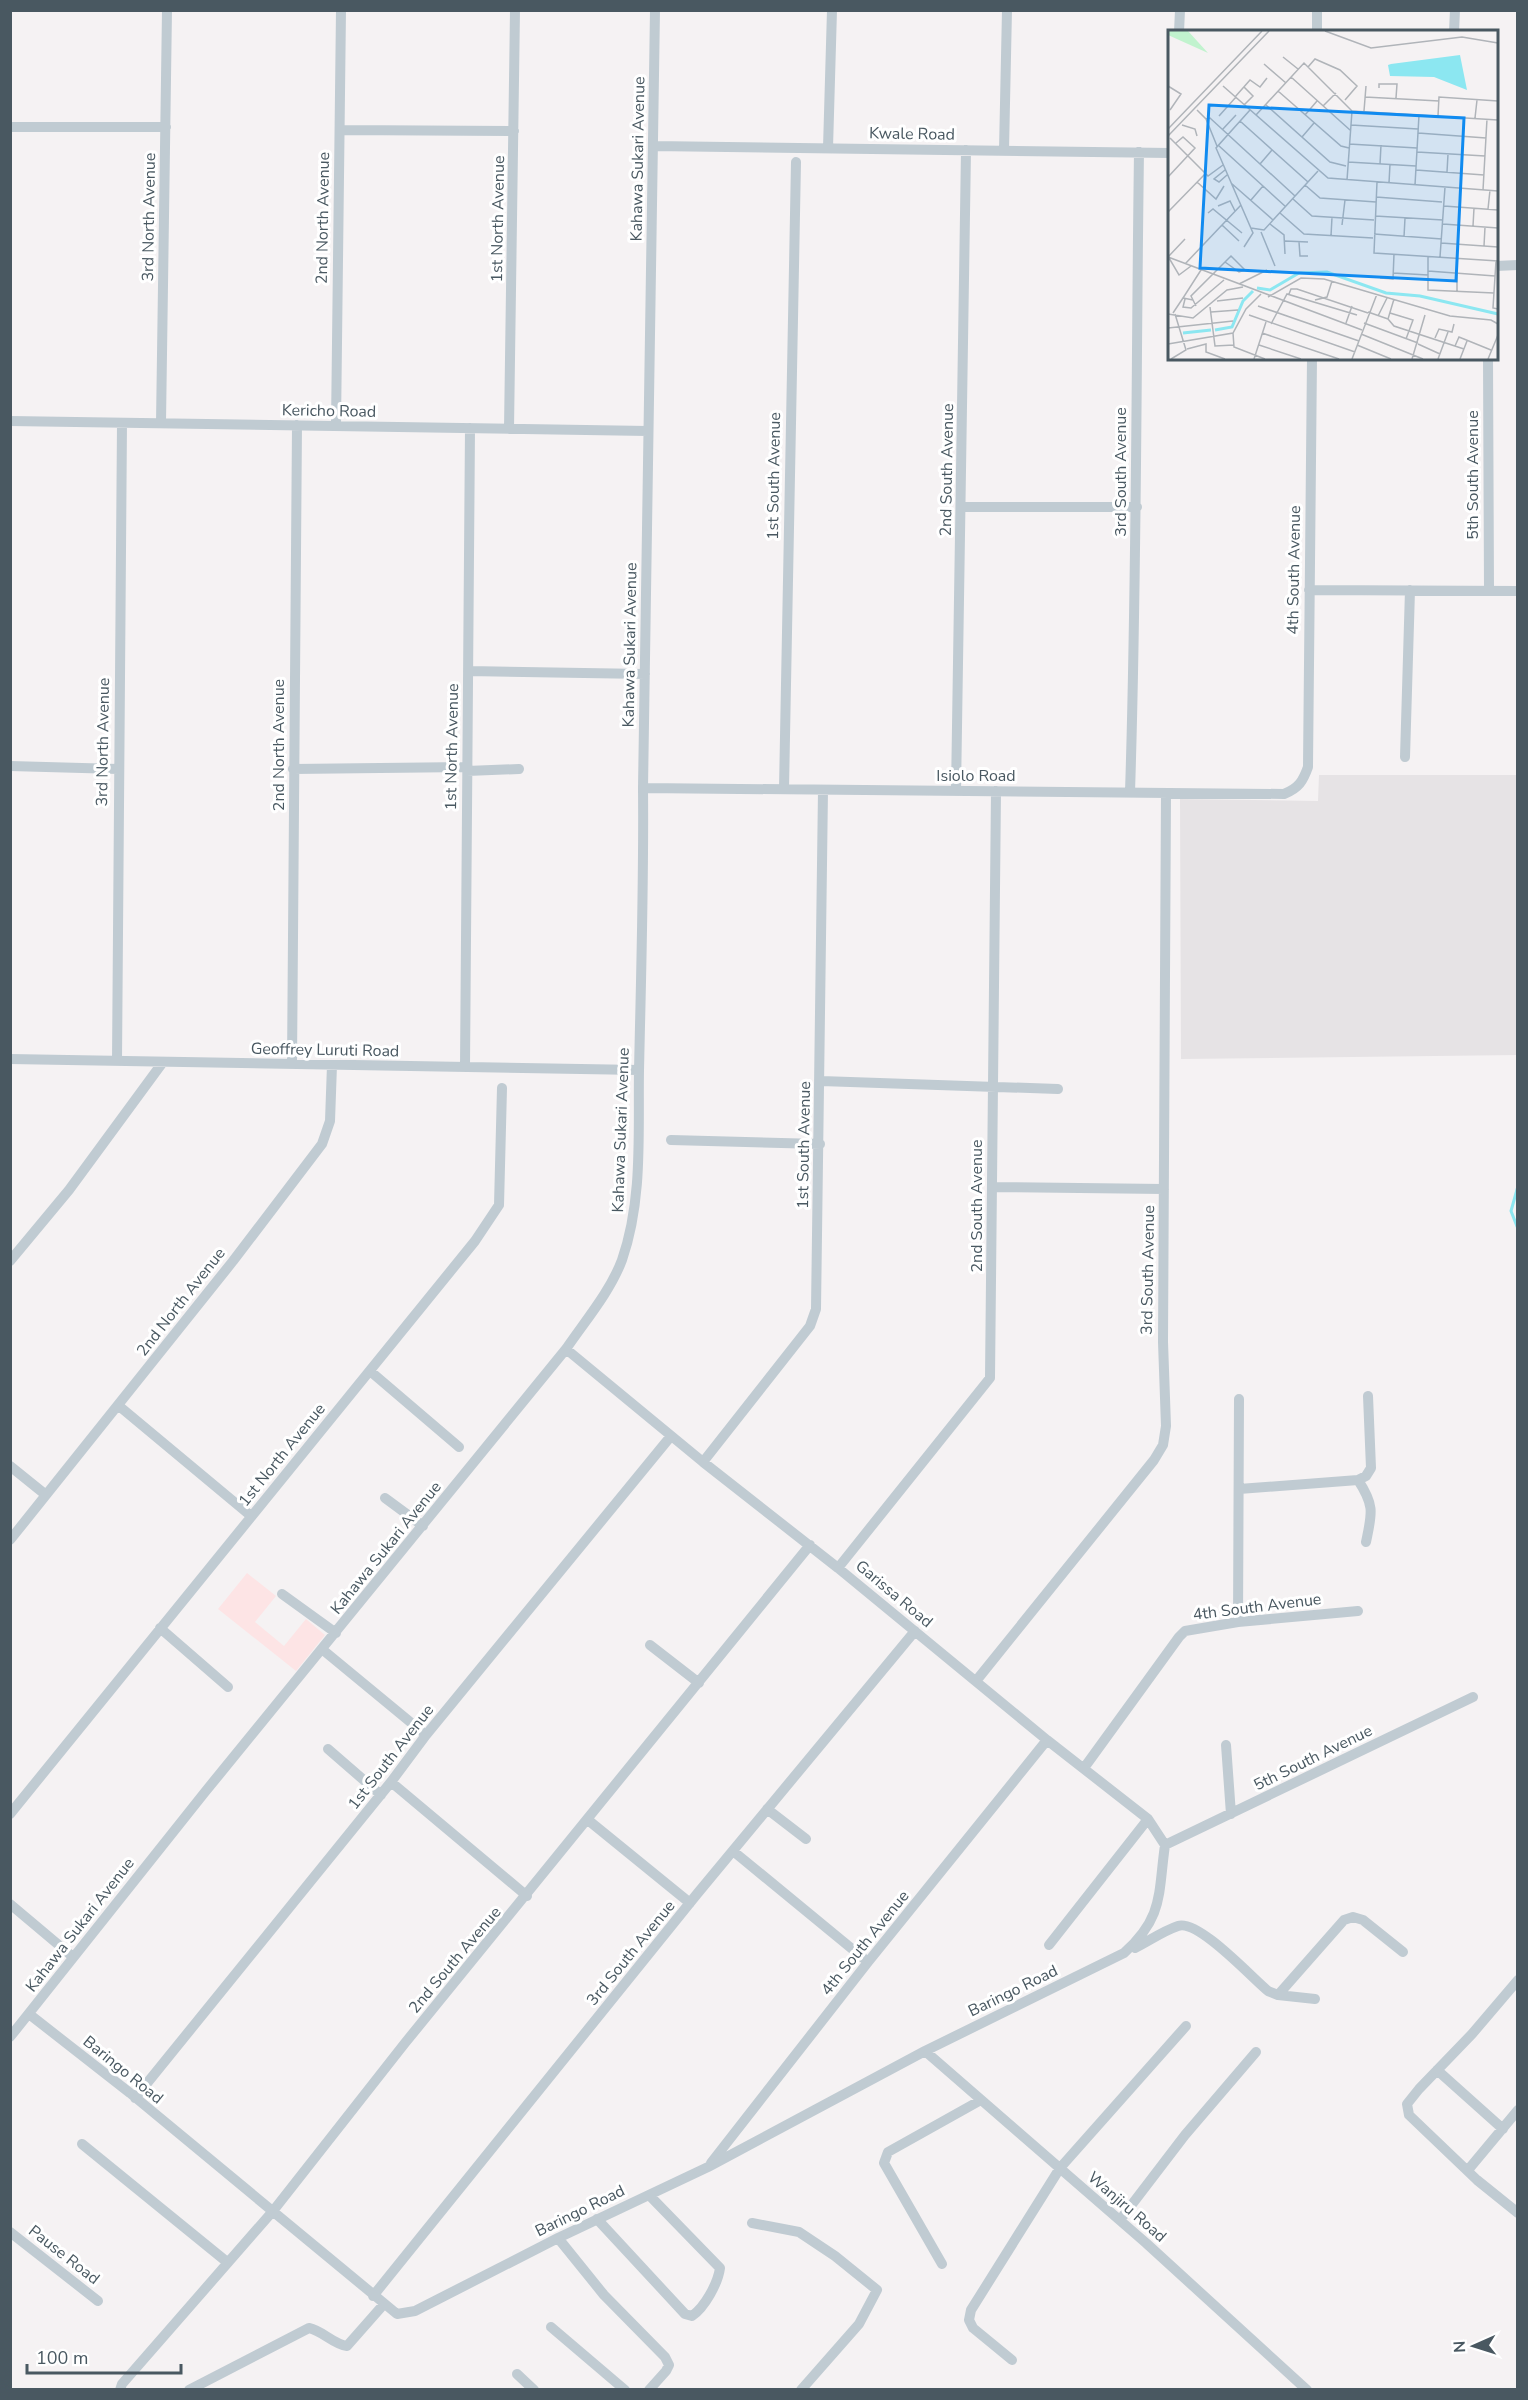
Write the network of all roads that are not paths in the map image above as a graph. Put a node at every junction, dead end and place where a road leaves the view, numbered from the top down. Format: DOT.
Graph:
graph roads {
  1 [pos="167,10"];
  2 [pos="341,10"];
  3 [pos="515,10"];
  4 [pos="655,10"];
  5 [pos="832,10"];
  6 [pos="1007,10"];
  7 [pos="1180,10"];
  8 [pos="1317,10"];
  9 [pos="1455,10"];
  10 [pos="1179,30"];
  11 [pos="1317,30"];
  12 [pos="1455,30"];
  13 [pos="11,127"];
  14 [pos="166,127"];
  15 [pos="340,130"];
  16 [pos="514,131"];
  17 [pos="653,146"];
  18 [pos="828,148"];
  19 [pos="966,150"];
  20 [pos="1004,150"];
  21 [pos="1139,152"];
  22 [pos="1168,153"];
  23 [pos="796,155"];
  24 [pos="1518,265"];
  25 [pos="1498,266"];
  26 [pos="1312,360"];
  27 [pos="1488,360"];
  28 [pos="10,421"];
  29 [pos="122,423"];
  30 [pos="161,423"];
  31 [pos="297,425"];
  32 [pos="336,426"];
  33 [pos="470,428"];
  34 [pos="509,429"];
  35 [pos="648,431"];
  36 [pos="962,507"];
  37 [pos="1137,507"];
  38 [pos="1309,590"];
  39 [pos="1410,591"];
  40 [pos="1489,591"];
  41 [pos="1518,591"];
  42 [pos="468,671"];
  43 [pos="645,674"];
  44 [pos="1405,757"];
  45 [pos="10,766"];
  46 [pos="118,769"];
  47 [pos="293,769"];
  48 [pos="467,769"];
  49 [pos="519,769"];
  50 [pos="1304,781"];
  51 [pos="643,788"];
  52 [pos="783,789"];
  53 [pos="823,790"];
  54 [pos="956,791"];
  55 [pos="996,791"];
  56 [pos="1130,792"];
  57 [pos="1166,793"];
  58 [pos="10,1059"];
  59 [pos="117,1061"];
  60 [pos="163,1062"];
  61 [pos="292,1064"];
  62 [pos="332,1065"];
  63 [pos="465,1067"];
  64 [pos="502,1068"];
  65 [pos="639,1070"];
  66 [pos="821,1081"];
  67 [pos="992,1088"];
  68 [pos="1058,1089"];
  69 [pos="671,1140"];
  70 [pos="820,1144"];
  71 [pos="992,1187"];
  72 [pos="1164,1189"];
  73 [pos="10,1261"];
  74 [pos="566,1349"];
  75 [pos="370,1371"];
  76 [pos="1368,1396"];
  77 [pos="1239,1399"];
  78 [pos="119,1406"];
  79 [pos="672,1436"];
  80 [pos="459,1447"];
  81 [pos="703,1462"];
  82 [pos="10,1466"];
  83 [pos="1358,1480"];
  84 [pos="1239,1490"];
  85 [pos="46,1496"];
  86 [pos="385,1498"];
  87 [pos="251,1516"];
  88 [pos="423,1526"];
  89 [pos="10,1540"];
  90 [pos="1366,1542"];
  91 [pos="810,1545"];
  92 [pos="838,1568"];
  93 [pos="282,1594"];
  94 [pos="1358,1611"];
  95 [pos="1238,1622"];
  96 [pos="160,1628"];
  97 [pos="915,1631"];
  98 [pos="336,1633"];
  99 [pos="650,1645"];
  100 [pos="323,1650"];
  101 [pos="976,1681"];
  102 [pos="699,1683"];
  103 [pos="228,1687"];
  104 [pos="1473,1697"];
  105 [pos="426,1735"];
  106 [pos="1047,1740"];
  107 [pos="1226,1745"];
  108 [pos="328,1749"];
  109 [pos="1084,1768"];
  110 [pos="391,1782"];
  111 [pos="381,1795"];
  112 [pos="767,1809"];
  113 [pos="10,1814"];
  114 [pos="1232,1814"];
  115 [pos="1148,1819"];
  116 [pos="588,1820"];
  117 [pos="806,1839"];
  118 [pos="1165,1845"];
  119 [pos="733,1851"];
  120 [pos="527,1896"];
  121 [pos="690,1903"];
  122 [pos="10,1904"];
  123 [pos="1049,1946"];
  124 [pos="1403,1952"];
  125 [pos="1124,1953"];
  126 [pos="73,1957"];
  127 [pos="868,1962"];
  128 [pos="1518,1980"];
  129 [pos="1278,1995"];
  130 [pos="1315,2000"];
  131 [pos="29,2014"];
  132 [pos="1186,2026"];
  133 [pos="10,2037"];
  134 [pos="925,2051"];
  135 [pos="1256,2052"];
  136 [pos="1437,2070"];
  137 [pos="135,2098"];
  138 [pos="981,2100"];
  139 [pos="1518,2110"];
  140 [pos="1503,2129"];
  141 [pos="82,2144"];
  142 [pos="708,2167"];
  143 [pos="1060,2168"];
  144 [pos="1468,2170"];
  145 [pos="649,2195"];
  146 [pos="273,2211"];
  147 [pos="1518,2213"];
  148 [pos="597,2219"];
  149 [pos="1120,2220"];
  150 [pos="752,2223"];
  151 [pos="12,2235"];
  152 [pos="558,2238"];
  153 [pos="227,2262"];
  154 [pos="942,2264"];
  155 [pos="373,2296"];
  156 [pos="98,2301"];
  157 [pos="384,2304"];
  158 [pos="551,2327"];
  159 [pos="1012,2360"];
  160 [pos="518,2374"];
  161 [pos="120,2390"];
  162 [pos="189,2390"];
  163 [pos="534,2390"];
  164 [pos="625,2390"];
  165 [pos="649,2390"];
  166 [pos="801,2390"];
  167 [pos="1306,2390"];
  1 -- 14 [label="street, 3rd North Avenue"];
  2 -- 15 [label="street, 2nd North Avenue"];
  3 -- 16 [label="street, 1st North Avenue"];
  4 -- 17 [label="street, Kahawa Sukari Avenue"];
  5 -- 18 [label="street"];
  6 -- 20 [label="street"];
  7 -- 10 [label="street"];
  8 -- 11 [label="street"];
  9 -- 12 [label="street"];
  13 -- 14 [label="street"];
  14 -- 30 [label="street, 3rd North Avenue"];
  15 -- 16 [label="street"];
  15 -- 32 [label="street, 2nd North Avenue"];
  16 -- 34 [label="street, 1st North Avenue"];
  17 -- 23 [label="street, Kwale Road"];
  17 -- 35 [label="street, Kahawa Sukari Avenue"];
  18 -- 19 [label="street, Kwale Road"];
  18 -- 23 [label="street, Kwale Road"];
  19 -- 20 [label="street, Kwale Road"];
  19 -- 36 [label="street, 2nd South Avenue"];
  20 -- 21 [label="street, Kwale Road"];
  21 -- 22 [label="street, Kwale Road"];
  21 -- 37 [label="street, 3rd South Avenue"];
  23 -- 52 [label="street, 1st South Avenue"];
  24 -- 25 [label="street"];
  26 -- 38 [label="street, 4th South Avenue"];
  27 -- 40 [label="street, 5th South Avenue"];
  28 -- 29 [label="street, Kericho Road"];
  29 -- 30 [label="street, Kericho Road"];
  29 -- 46 [label="street, 3rd North Avenue"];
  30 -- 31 [label="street, Kericho Road"];
  31 -- 32 [label="street, Kericho Road"];
  31 -- 47 [label="street, 2nd North Avenue"];
  32 -- 33 [label="street, Kericho Road"];
  33 -- 34 [label="street, Kericho Road"];
  33 -- 42 [label="street, 1st North Avenue"];
  34 -- 35 [label="street, Kericho Road"];
  35 -- 43 [label="street, Kahawa Sukari Avenue"];
  36 -- 37 [label="street"];
  36 -- 54 [label="street, 2nd South Avenue"];
  37 -- 56 [label="street, 3rd South Avenue"];
  38 -- 39 [label="street"];
  38 -- 50 [label="street, 4th South Avenue"];
  39 -- 40 [label="street"];
  39 -- 44 [label="street"];
  40 -- 41 [label="street"];
  42 -- 43 [label="street"];
  42 -- 48 [label="street, 1st North Avenue"];
  43 -- 51 [label="street, Kahawa Sukari Avenue"];
  45 -- 46 [label="street"];
  46 -- 59 [label="street, 3rd North Avenue"];
  47 -- 48 [label="street"];
  47 -- 61 [label="street, 2nd North Avenue"];
  48 -- 49 [label="street"];
  48 -- 63 [label="street, 1st North Avenue"];
  50 -- 57 [label="street, Isiolo Road"];
  51 -- 52 [label="street, Isiolo Road"];
  51 -- 65 [label="street, Kahawa Sukari Avenue"];
  52 -- 53 [label="street, Isiolo Road"];
  53 -- 54 [label="street, Isiolo Road"];
  53 -- 66 [label="street, 1st South Avenue"];
  54 -- 55 [label="street, Isiolo Road"];
  55 -- 56 [label="street, Isiolo Road"];
  55 -- 67 [label="street, 2nd South Avenue"];
  56 -- 57 [label="street, Isiolo Road"];
  57 -- 72 [label="street, 3rd South Avenue"];
  58 -- 59 [label="street, Geoffrey Luruti Road"];
  59 -- 60 [label="street, Geoffrey Luruti Road"];
  60 -- 61 [label="street, Geoffrey Luruti Road"];
  60 -- 73 [label="street"];
  61 -- 62 [label="street, Geoffrey Luruti Road"];
  62 -- 63 [label="street, Geoffrey Luruti Road"];
  62 -- 78 [label="street, 2nd North Avenue"];
  63 -- 64 [label="street, Geoffrey Luruti Road"];
  64 -- 65 [label="street, Geoffrey Luruti Road"];
  64 -- 75 [label="street, 1st North Avenue"];
  65 -- 74 [label="street, Kahawa Sukari Avenue"];
  66 -- 67 [label="street"];
  66 -- 70 [label="street, 1st South Avenue"];
  67 -- 68 [label="street"];
  67 -- 71 [label="street, 2nd South Avenue"];
  69 -- 70 [label="street"];
  70 -- 81 [label="street, 1st South Avenue"];
  71 -- 72 [label="street"];
  71 -- 92 [label="street, 2nd South Avenue"];
  72 -- 101 [label="street, 3rd South Avenue"];
  74 -- 79 [label="street, Garissa Road"];
  74 -- 88 [label="street, Kahawa Sukari Avenue"];
  75 -- 80 [label="street"];
  75 -- 87 [label="street, 1st North Avenue"];
  76 -- 83 [label="street"];
  77 -- 84 [label="street"];
  78 -- 85 [label="street, 2nd North Avenue"];
  78 -- 87 [label="street"];
  79 -- 81 [label="street, Garissa Road"];
  79 -- 105 [label="street, 1st South Avenue"];
  81 -- 91 [label="street, Garissa Road"];
  82 -- 85 [label="street"];
  83 -- 84 [label="street"];
  83 -- 90 [label="street"];
  84 -- 95 [label="street"];
  85 -- 89 [label="street, 2nd North Avenue"];
  86 -- 88 [label="street"];
  87 -- 96 [label="street, 1st North Avenue"];
  88 -- 98 [label="street, Kahawa Sukari Avenue"];
  91 -- 92 [label="street, Garissa Road"];
  91 -- 102 [label="street, 2nd South Avenue"];
  92 -- 97 [label="street, Garissa Road"];
  93 -- 98 [label="street"];
  94 -- 95 [label="street, 4th South Avenue"];
  95 -- 109 [label="street, 4th South Avenue"];
  96 -- 103 [label="street"];
  96 -- 113 [label="street, 1st North Avenue"];
  97 -- 101 [label="street, Garissa Road"];
  97 -- 112 [label="street, 3rd South Avenue"];
  98 -- 100 [label="street, Kahawa Sukari Avenue"];
  99 -- 102 [label="street"];
  100 -- 105 [label="street"];
  100 -- 126 [label="street, Kahawa Sukari Avenue"];
  101 -- 106 [label="street, Garissa Road"];
  102 -- 116 [label="street, 2nd South Avenue"];
  104 -- 114 [label="street, 5th South Avenue"];
  105 -- 110 [label="street, 1st South Avenue"];
  106 -- 109 [label="street, Garissa Road"];
  106 -- 127 [label="street, 4th South Avenue"];
  107 -- 114 [label="street"];
  108 -- 111 [label="street"];
  109 -- 115 [label="street, Garissa Road"];
  110 -- 111 [label="street, 1st South Avenue"];
  110 -- 120 [label="street"];
  111 -- 137 [label="street, 1st South Avenue"];
  112 -- 117 [label="street"];
  112 -- 119 [label="street, 3rd South Avenue"];
  114 -- 118 [label="street, 5th South Avenue"];
  115 -- 118 [label="street, Garissa Road"];
  115 -- 123 [label="street"];
  116 -- 120 [label="street, 2nd South Avenue"];
  116 -- 121 [label="street"];
  118 -- 125 [label="street, Baringo Road"];
  119 -- 121 [label="street, 3rd South Avenue"];
  119 -- 127 [label="street"];
  120 -- 146 [label="street, 2nd South Avenue"];
  121 -- 155 [label="street, 3rd South Avenue"];
  122 -- 126 [label="street"];
  124 -- 129 [label="street"];
  125 -- 129 [label="street"];
  125 -- 134 [label="street, Baringo Road"];
  126 -- 131 [label="street, Kahawa Sukari Avenue"];
  127 -- 142 [label="street, 4th South Avenue"];
  128 -- 136 [label="street"];
  129 -- 130 [label="street"];
  131 -- 133 [label="street, Kahawa Sukari Avenue"];
  131 -- 137 [label="street, Baringo Road"];
  132 -- 143 [label="street"];
  134 -- 138 [label="street, Wanjiru Road"];
  134 -- 142 [label="street, Baringo Road"];
  135 -- 149 [label="street"];
  136 -- 140 [label="street"];
  136 -- 144 [label="street"];
  137 -- 146 [label="street, Baringo Road"];
  138 -- 143 [label="street, Wanjiru Road"];
  138 -- 154 [label="street"];
  139 -- 140 [label="street"];
  140 -- 144 [label="street"];
  141 -- 153 [label="street"];
  142 -- 145 [label="street, Baringo Road"];
  143 -- 149 [label="street, Wanjiru Road"];
  143 -- 159 [label="street"];
  144 -- 147 [label="street"];
  145 -- 148 [label="street, Baringo Road"];
  145 -- 148 [label="street"];
  146 -- 153 [label="street, 2nd South Avenue"];
  146 -- 155 [label="street, Baringo Road"];
  148 -- 152 [label="street, Baringo Road"];
  149 -- 167 [label="street, Wanjiru Road"];
  150 -- 166 [label="street"];
  151 -- 156 [label="street, Pause Road"];
  152 -- 157 [label="street, Baringo Road"];
  152 -- 165 [label="street"];
  153 -- 161 [label="street, 2nd South Avenue"];
  155 -- 157 [label="street, Baringo Road"];
  157 -- 162 [label="street"];
  158 -- 164 [label="street"];
  160 -- 163 [label="street"];
}
